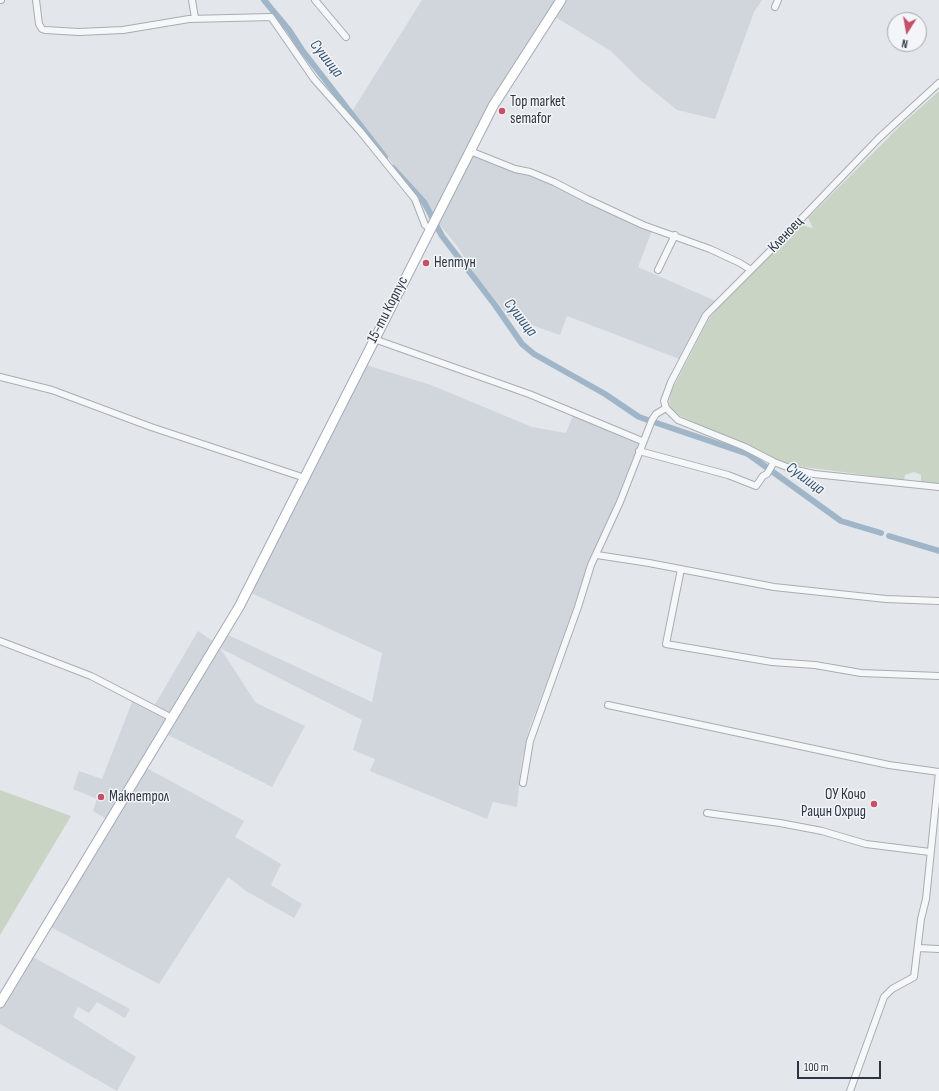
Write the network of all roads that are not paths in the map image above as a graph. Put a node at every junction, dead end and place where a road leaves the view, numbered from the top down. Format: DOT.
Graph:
graph roads {
  1 [pos="36,0"];
  2 [pos="192,0"];
  3 [pos="315,0"];
  4 [pos="561,0"];
  5 [pos="778,0"];
  6 [pos="775,6"];
  7 [pos="195,18"];
  8 [pos="346,37"];
  9 [pos="939,83"];
  10 [pos="470,150"];
  11 [pos="431,227"];
  12 [pos="675,235"];
  13 [pos="658,270"];
  14 [pos="751,270"];
  15 [pos="374,339"];
  16 [pos="0,377"];
  17 [pos="666,408"];
  18 [pos="642,441"];
  19 [pos="639,451"];
  20 [pos="774,462"];
  21 [pos="305,478"];
  22 [pos="939,487"];
  23 [pos="597,555"];
  24 [pos="680,569"];
  25 [pos="939,601"];
  26 [pos="0,641"];
  27 [pos="939,676"];
  28 [pos="608,705"];
  29 [pos="172,718"];
  30 [pos="939,772"];
  31 [pos="523,783"];
  32 [pos="707,813"];
  33 [pos="930,852"];
  34 [pos="918,948"];
  35 [pos="939,949"];
  36 [pos="0,1003"];
  37 [pos="850,1091"];
  1 -- 7 [label="street"];
  2 -- 7 [label="street"];
  3 -- 8 [label="street"];
  4 -- 10 [label="main road, 15-ти Корпус"];
  5 -- 6 [label="street"];
  7 -- 11 [label="street"];
  9 -- 14 [label="street, Кленоец"];
  10 -- 11 [label="main road, 15-ти Корпус"];
  10 -- 12 [label="street"];
  11 -- 15 [label="main road, 15-ти Корпус"];
  12 -- 13 [label="street"];
  12 -- 14 [label="street"];
  14 -- 17 [label="street, Кленоец"];
  15 -- 18 [label="street"];
  15 -- 21 [label="main road, 15-ти Корпус"];
  16 -- 21 [label="street"];
  17 -- 18 [label="street"];
  17 -- 20 [label="street"];
  18 -- 19 [label="street"];
  19 -- 20 [label="street"];
  19 -- 23 [label="street"];
  20 -- 22 [label="street"];
  21 -- 29 [label="main road, 15-ти Корпус"];
  23 -- 24 [label="street"];
  23 -- 31 [label="street"];
  24 -- 25 [label="street"];
  24 -- 27 [label="street"];
  26 -- 29 [label="street"];
  28 -- 30 [label="street"];
  29 -- 36 [label="main road, 15-ти Корпус"];
  30 -- 33 [label="street"];
  32 -- 33 [label="street"];
  33 -- 34 [label="street"];
  34 -- 35 [label="street"];
  34 -- 37 [label="street"];
}
